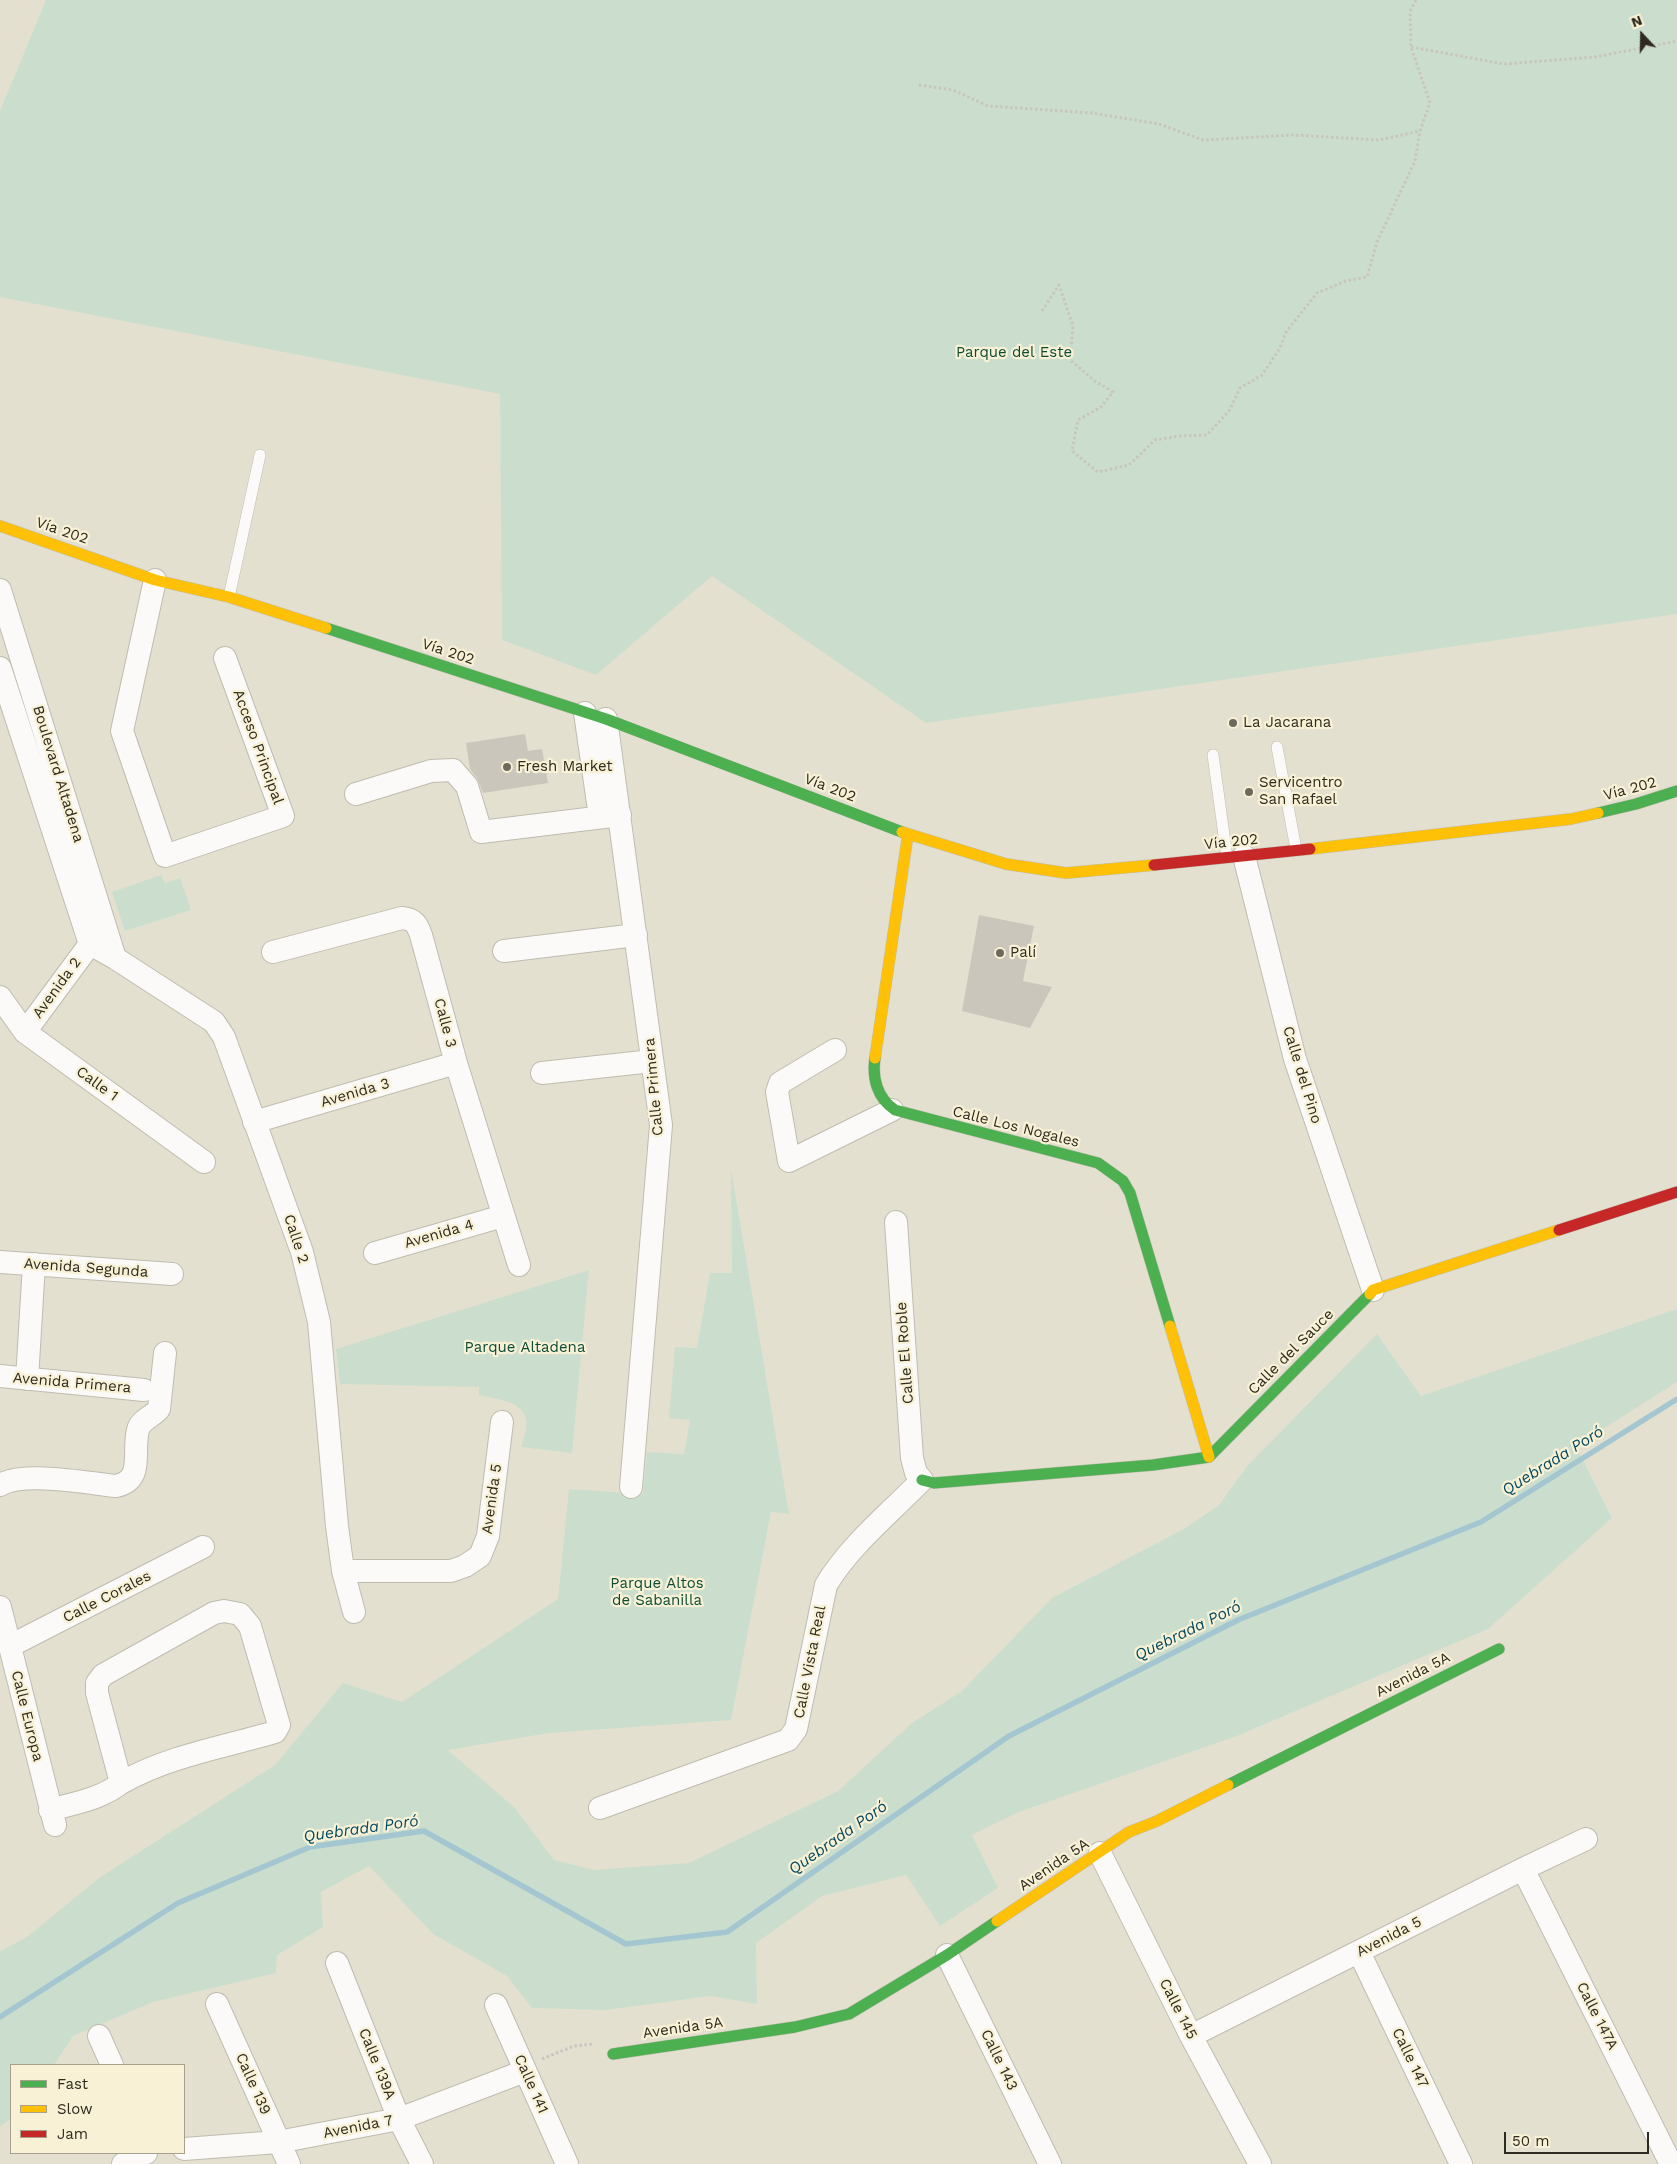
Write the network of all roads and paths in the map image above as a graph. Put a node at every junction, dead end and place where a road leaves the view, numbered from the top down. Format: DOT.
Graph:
graph roads {
  1 [pos="1416,0"];
  2 [pos="1677,41"];
  3 [pos="1412,47"];
  4 [pos="919,85"];
  5 [pos="1420,132"];
  6 [pos="1042,311"];
  7 [pos="260,455"];
  8 [pos="0,526"];
  9 [pos="155,580"];
  10 [pos="0,590"];
  11 [pos="229,597"];
  12 [pos="7,638"];
  13 [pos="224,658"];
  14 [pos="0,668"];
  15 [pos="585,713"];
  16 [pos="606,719"];
  17 [pos="1278,747"];
  18 [pos="1213,755"];
  19 [pos="51,788"];
  20 [pos="1677,791"];
  21 [pos="356,794"];
  22 [pos="610,816"];
  23 [pos="908,834"];
  24 [pos="1296,849"];
  25 [pos="1235,857"];
  26 [pos="636,935"];
  27 [pos="90,944"];
  28 [pos="504,951"];
  29 [pos="273,952"];
  30 [pos="115,958"];
  31 [pos="0,997"];
  32 [pos="25,1032"];
  33 [pos="835,1050"];
  34 [pos="652,1061"];
  35 [pos="456,1063"];
  36 [pos="542,1073"];
  37 [pos="892,1110"];
  38 [pos="254,1122"];
  39 [pos="204,1162"];
  40 [pos="1677,1192"];
  41 [pos="503,1216"];
  42 [pos="896,1222"];
  43 [pos="375,1253"];
  44 [pos="0,1262"];
  45 [pos="34,1264"];
  46 [pos="520,1265"];
  47 [pos="172,1274"];
  48 [pos="1374,1290"];
  49 [pos="165,1353"];
  50 [pos="0,1376"];
  51 [pos="27,1379"];
  52 [pos="144,1390"];
  53 [pos="502,1422"];
  54 [pos="1209,1457"];
  55 [pos="922,1480"];
  56 [pos="0,1485"];
  57 [pos="631,1487"];
  58 [pos="203,1547"];
  59 [pos="343,1571"];
  60 [pos="0,1607"];
  61 [pos="354,1612"];
  62 [pos="10,1646"];
  63 [pos="1498,1649"];
  64 [pos="121,1783"];
  65 [pos="600,1808"];
  66 [pos="1586,1839"];
  67 [pos="1100,1852"];
  68 [pos="1523,1868"];
  69 [pos="1359,1952"];
  70 [pos="947,1955"];
  71 [pos="337,1963"];
  72 [pos="217,2004"];
  73 [pos="496,2005"];
  74 [pos="99,2036"];
  75 [pos="1191,2036"];
  76 [pos="613,2054"];
  77 [pos="112,2064"];
  78 [pos="524,2069"];
  79 [pos="399,2119"];
  80 [pos="278,2142"];
  81 [pos="185,2149"];
  82 [pos="146,2154"];
  83 [pos="123,2164"];
  84 [pos="289,2164"];
  85 [pos="422,2164"];
  86 [pos="566,2164"];
  87 [pos="1050,2164"];
  88 [pos="1260,2164"];
  89 [pos="1460,2164"];
  90 [pos="1671,2164"];
  1 -- 3 [label="path"];
  2 -- 3 [label="path"];
  3 -- 5 [label="path"];
  4 -- 5 [label="path"];
  5 -- 6 [label="path"];
  7 -- 11 [label="lane"];
  8 -- 9 [label="street, Vía 202"];
  9 -- 11 [label="street, Vía 202"];
  9 -- 13 [label="street, Acceso Principal"];
  10 -- 12 [label="street, Boulevard Altadena"];
  11 -- 15 [label="street, Vía 202"];
  12 -- 19 [label="street, Boulevard Altadena"];
  14 -- 19 [label="street, Boulevard Altadena"];
  15 -- 16 [label="street, Vía 202"];
  15 -- 22 [label="street, Calle Primera"];
  16 -- 22 [label="street, Calle Primera"];
  16 -- 23 [label="street, Vía 202"];
  17 -- 24 [label="lane"];
  18 -- 25 [label="lane"];
  19 -- 27 [label="street, Boulevard Altadena"];
  19 -- 30 [label="street, Boulevard Altadena"];
  20 -- 24 [label="street, Vía 202"];
  21 -- 22 [label="street"];
  22 -- 26 [label="street, Calle Primera"];
  23 -- 25 [label="street, Vía 202"];
  23 -- 37 [label="street"];
  24 -- 25 [label="street, Vía 202"];
  25 -- 48 [label="street, Calle del Pino"];
  26 -- 28 [label="street"];
  26 -- 34 [label="street, Calle Primera"];
  27 -- 30 [label="street, Calle 2"];
  27 -- 32 [label="street, Avenida 2"];
  29 -- 35 [label="street, Calle 3"];
  30 -- 38 [label="street, Calle 2"];
  31 -- 32 [label="street, Calle 1"];
  32 -- 39 [label="street, Calle 1"];
  33 -- 37 [label="street"];
  34 -- 36 [label="street"];
  34 -- 57 [label="street, Calle Primera"];
  35 -- 38 [label="street, Avenida 3"];
  35 -- 41 [label="street, Calle 3"];
  37 -- 54 [label="street, Calle Los Nogales"];
  38 -- 59 [label="street, Calle 2"];
  40 -- 48 [label="street, Calle del Sauce"];
  41 -- 43 [label="street, Avenida 4"];
  41 -- 46 [label="street, Calle 3"];
  42 -- 55 [label="street, Calle El Roble"];
  44 -- 45 [label="street, Avenida Segunda"];
  45 -- 47 [label="street, Avenida Segunda"];
  45 -- 51 [label="street"];
  48 -- 54 [label="street, Calle del Sauce"];
  49 -- 56 [label="street"];
  50 -- 51 [label="street, Avenida Primera"];
  51 -- 52 [label="street, Avenida Primera"];
  53 -- 59 [label="street, Avenida 5"];
  54 -- 55 [label="street"];
  55 -- 65 [label="street, Calle Vista Real"];
  58 -- 62 [label="street, Calle Corales"];
  59 -- 61 [label="street, Calle 2"];
  60 -- 62 [label="street, Calle Europa"];
  62 -- 64 [label="street, Calle Europa"];
  63 -- 67 [label="street, Avenida 5A"];
  64 -- 64 [label="street"];
  66 -- 68 [label="street, Avenida 5"];
  67 -- 70 [label="street, Avenida 5A"];
  67 -- 75 [label="street, Calle 145"];
  68 -- 69 [label="street, Avenida 5"];
  68 -- 90 [label="street, Calle 147A"];
  69 -- 75 [label="street, Avenida 5"];
  69 -- 89 [label="street, Calle 147"];
  70 -- 76 [label="street, Avenida 5A"];
  70 -- 87 [label="street, Calle 143"];
  71 -- 79 [label="street, Calle 139A"];
  72 -- 80 [label="street, Calle 139"];
  73 -- 78 [label="street, Calle 141"];
  74 -- 77 [label="street"];
  75 -- 88 [label="street, Calle 145"];
  76 -- 78 [label="path"];
  78 -- 79 [label="street, Avenida 7"];
  78 -- 86 [label="street, Calle 141"];
  79 -- 80 [label="street, Avenida 7"];
  79 -- 85 [label="street, Calle 139A"];
  80 -- 81 [label="street, Avenida 7"];
  80 -- 84 [label="street, Calle 139"];
  82 -- 83 [label="street"];
}
